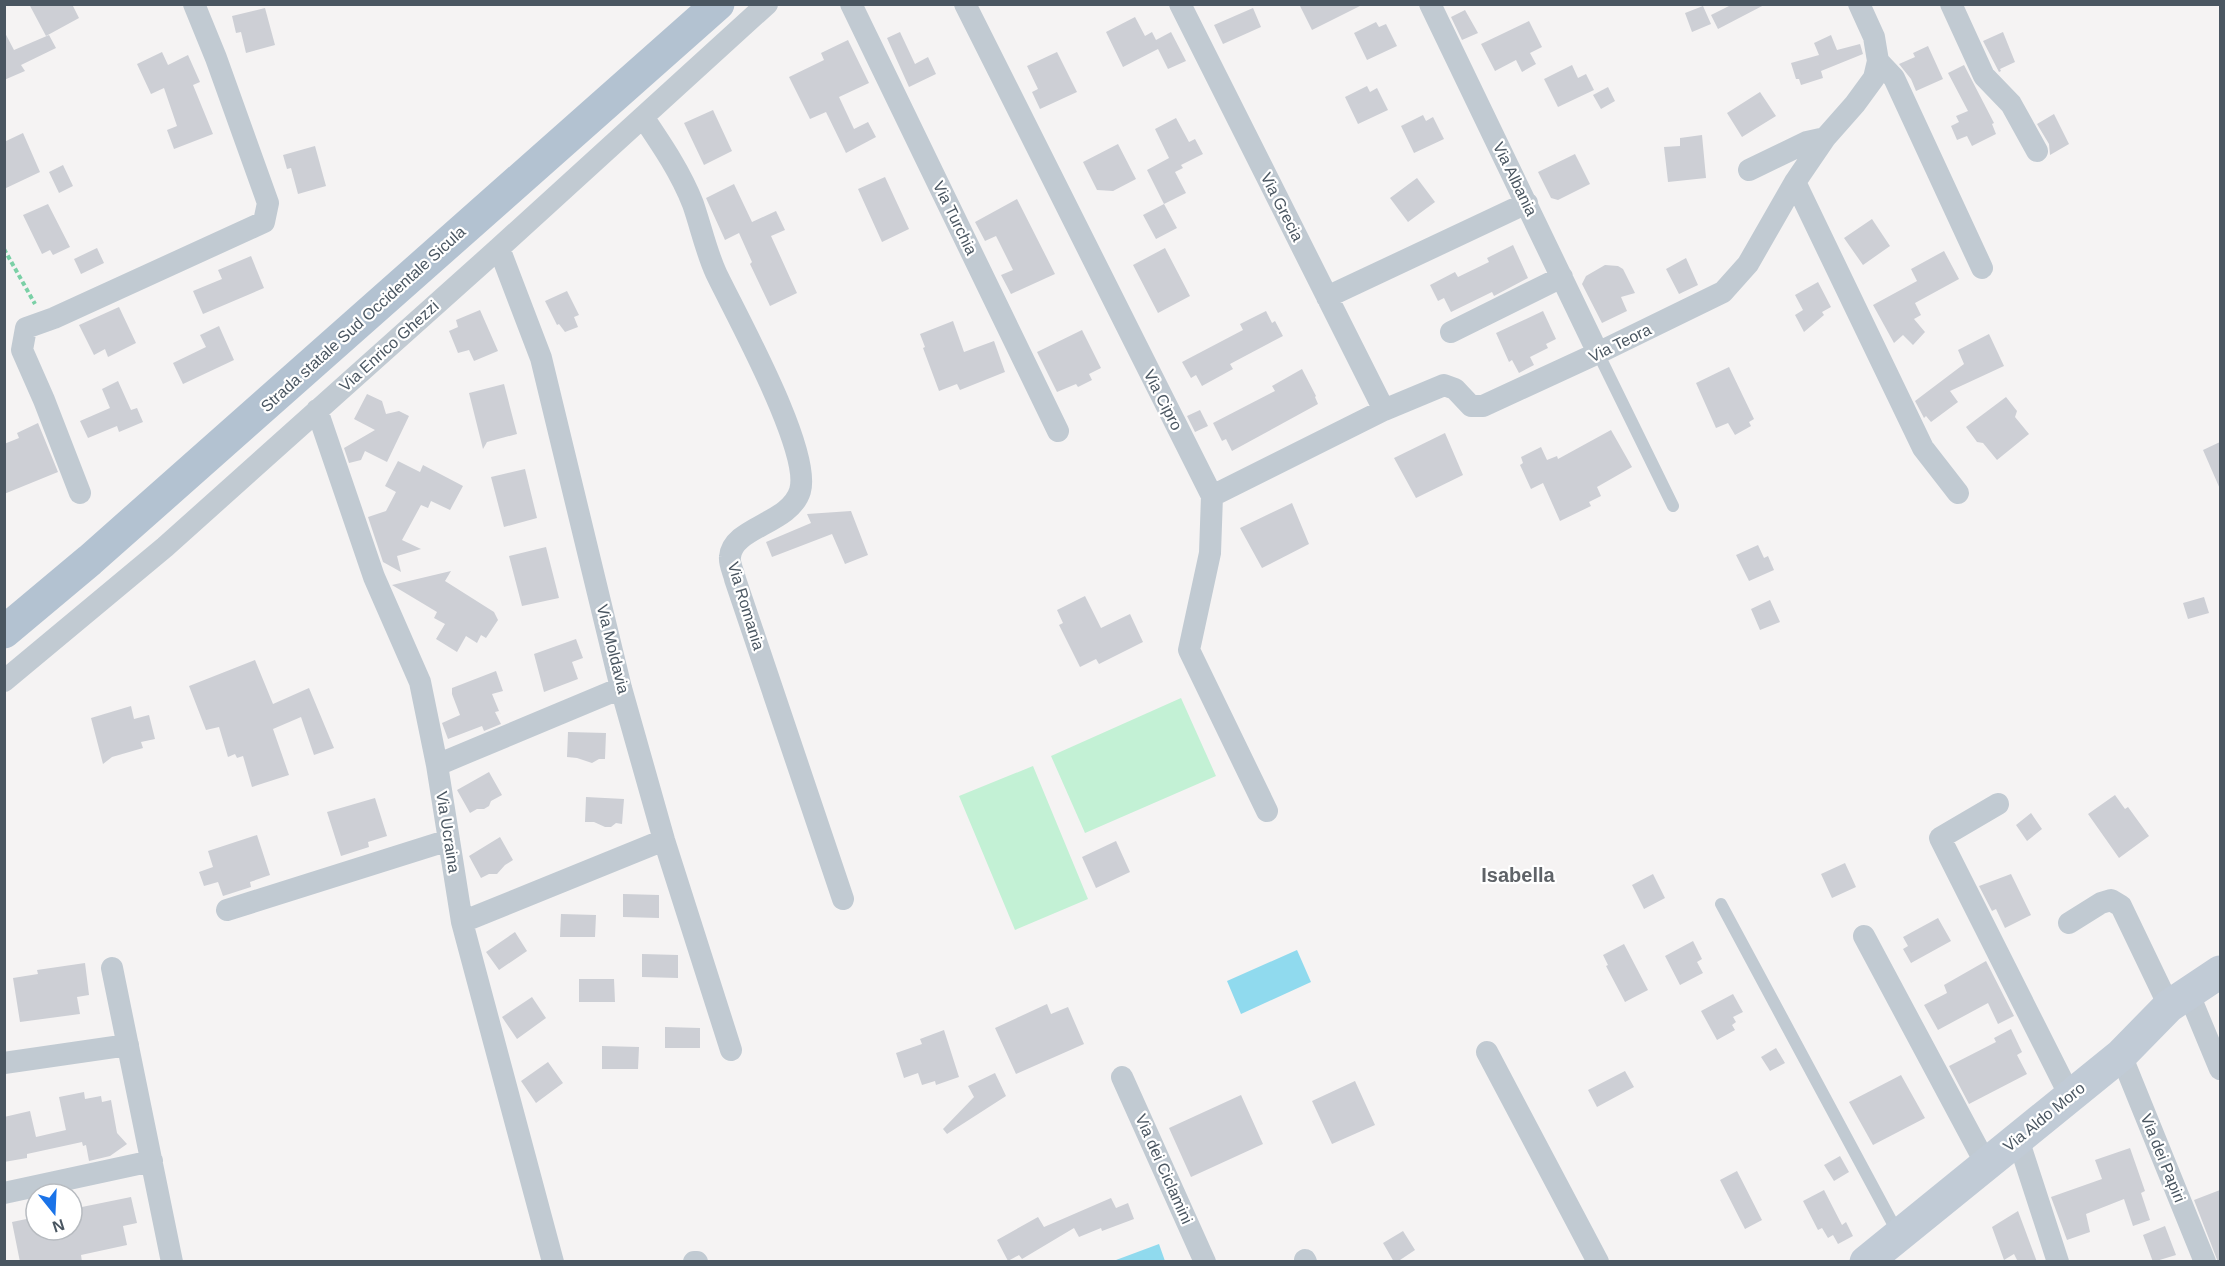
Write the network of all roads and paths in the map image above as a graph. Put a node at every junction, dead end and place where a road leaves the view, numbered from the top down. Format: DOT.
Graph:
graph roads {
  1 [pos="194,4"];
  2 [pos="718,4"];
  3 [pos="767,4"];
  4 [pos="851,4"];
  5 [pos="965,4"];
  6 [pos="1180,4"];
  7 [pos="1430,4"];
  8 [pos="1858,4"];
  9 [pos="1951,4"];
  10 [pos="1878,61"];
  11 [pos="643,117"];
  12 [pos="1825,138"];
  13 [pos="2037,151"];
  14 [pos="1749,170"];
  15 [pos="1795,182"];
  16 [pos="1527,203"];
  17 [pos="499,248"];
  18 [pos="4,249"];
  19 [pos="1982,267"];
  20 [pos="1562,277"];
  21 [pos="1327,297"];
  22 [pos="44,321"];
  23 [pos="1451,332"];
  24 [pos="1598,353"];
  25 [pos="317,410"];
  26 [pos="1384,410"];
  27 [pos="1058,431"];
  28 [pos="80,493"];
  29 [pos="1958,493"];
  30 [pos="1212,496"];
  31 [pos="1673,506"];
  32 [pos="4,632"];
  33 [pos="4,681"];
  34 [pos="621,688"];
  35 [pos="437,765"];
  36 [pos="1998,804"];
  37 [pos="1267,811"];
  38 [pos="449,840"];
  39 [pos="664,840"];
  40 [pos="843,899"];
  41 [pos="1721,904"];
  42 [pos="227,910"];
  43 [pos="462,922"];
  44 [pos="2069,923"];
  45 [pos="1864,936"];
  46 [pos="112,968"];
  47 [pos="2220,972"];
  48 [pos="2178,999"];
  49 [pos="128,1045"];
  50 [pos="731,1050"];
  51 [pos="1487,1053"];
  52 [pos="2121,1055"];
  53 [pos="4,1063"];
  54 [pos="2220,1069"];
  55 [pos="1122,1077"];
  56 [pos="2070,1096"];
  57 [pos="2018,1139"];
  58 [pos="152,1161"];
  59 [pos="1986,1164"];
  60 [pos="4,1193"];
  61 [pos="1899,1236"];
  62 [pos="172,1261"];
  63 [pos="553,1262"];
  64 [pos="1205,1262"];
  65 [pos="1598,1262"];
  66 [pos="1866,1262"];
  67 [pos="2058,1262"];
  68 [pos="2205,1262"];
  1 -- 22 [label="street"];
  2 -- 32 [label="main road, Strada statale Sud Occidentale Sicula"];
  3 -- 11 [label="street, Via Enrico Ghezzi"];
  4 -- 27 [label="street, Via Turchia"];
  5 -- 30 [label="street, Via Cipro"];
  6 -- 21 [label="street, Via Grecia"];
  7 -- 16 [label="street, Via Albania"];
  8 -- 10 [label="street"];
  9 -- 13 [label="street"];
  10 -- 12 [label="street, Via Teora"];
  10 -- 19 [label="street"];
  11 -- 17 [label="street, Via Enrico Ghezzi"];
  11 -- 40 [label="street, Via Romania"];
  12 -- 14 [label="street"];
  12 -- 15 [label="street, Via Teora"];
  15 -- 24 [label="street, Via Teora"];
  15 -- 29 [label="street"];
  16 -- 20 [label="street, Via Albania"];
  16 -- 21 [label="street"];
  17 -- 25 [label="street, Via Enrico Ghezzi"];
  17 -- 34 [label="street, Via Moldavia"];
  18 -- 22 [label="path"];
  20 -- 23 [label="street"];
  20 -- 24 [label="street, Via Albania"];
  21 -- 26 [label="street, Via Grecia"];
  22 -- 28 [label="street"];
  24 -- 26 [label="street, Via Teora"];
  24 -- 31 [label="lane"];
  25 -- 33 [label="street, Via Enrico Ghezzi"];
  25 -- 35 [label="street, Via Ucraina"];
  26 -- 30 [label="street, Via Teora"];
  30 -- 37 [label="street, Via Cipro"];
  34 -- 35 [label="street"];
  34 -- 39 [label="street, Via Moldavia"];
  35 -- 38 [label="street, Via Ucraina"];
  36 -- 56 [label="street"];
  38 -- 42 [label="street"];
  38 -- 43 [label="street, Via Ucraina"];
  39 -- 43 [label="street"];
  39 -- 50 [label="street, Via Moldavia"];
  41 -- 61 [label="lane"];
  43 -- 63 [label="street, Via Ucraina"];
  44 -- 48 [label="street"];
  45 -- 59 [label="street"];
  46 -- 49 [label="street"];
  47 -- 48 [label="street, Via Aldo Moro"];
  48 -- 52 [label="street, Via Aldo Moro"];
  48 -- 54 [label="street"];
  49 -- 53 [label="street"];
  49 -- 58 [label="street"];
  51 -- 65 [label="street"];
  52 -- 56 [label="street, Via Aldo Moro"];
  52 -- 68 [label="street, Via dei Papiri"];
  55 -- 64 [label="street, Via dei Ciclamini"];
  56 -- 57 [label="street, Via Aldo Moro"];
  57 -- 59 [label="street, Via Aldo Moro"];
  57 -- 67 [label="street"];
  58 -- 60 [label="street"];
  58 -- 62 [label="street"];
  59 -- 61 [label="street, Via Aldo Moro"];
  61 -- 66 [label="street, Via Aldo Moro"];
}
